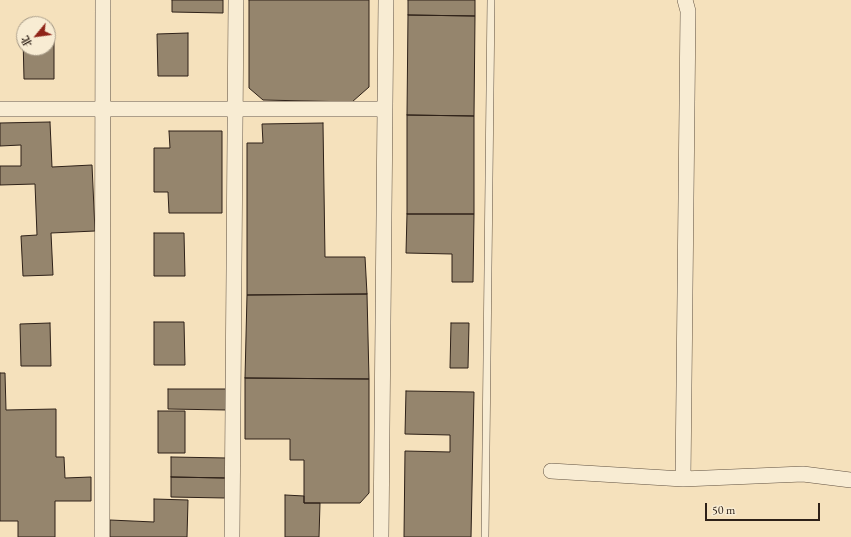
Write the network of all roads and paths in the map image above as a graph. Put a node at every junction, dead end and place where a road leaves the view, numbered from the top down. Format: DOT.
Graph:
graph roads {
  1 [pos="103,0"];
  2 [pos="236,0"];
  3 [pos="386,0"];
  4 [pos="490,0"];
  5 [pos="685,0"];
  6 [pos="0,109"];
  7 [pos="103,109"];
  8 [pos="235,109"];
  9 [pos="385,109"];
  10 [pos="551,472"];
  11 [pos="683,479"];
  12 [pos="851,480"];
  13 [pos="102,537"];
  14 [pos="232,537"];
  15 [pos="381,537"];
  16 [pos="485,537"];
  1 -- 7 [label="street"];
  2 -- 8 [label="street"];
  3 -- 9 [label="street"];
  4 -- 16 [label="lane"];
  5 -- 11 [label="street"];
  6 -- 7 [label="street"];
  7 -- 8 [label="street"];
  7 -- 13 [label="street"];
  8 -- 9 [label="street"];
  8 -- 14 [label="street"];
  9 -- 15 [label="street"];
  10 -- 11 [label="street"];
  11 -- 12 [label="street"];
}
